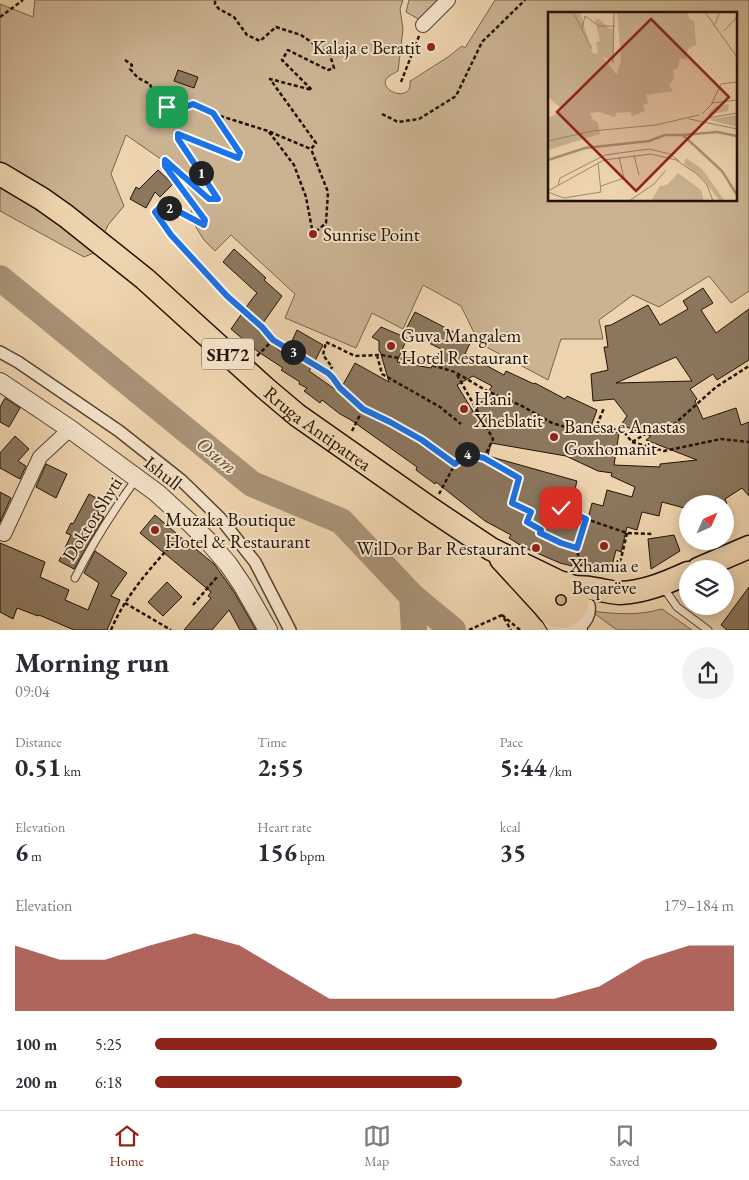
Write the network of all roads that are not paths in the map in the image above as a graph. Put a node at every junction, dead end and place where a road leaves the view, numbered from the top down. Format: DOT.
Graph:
graph roads {
  1 [pos="448,0"];
  2 [pos="423,25"];
  3 [pos="0,174"];
  4 [pos="0,352"];
  5 [pos="0,382"];
  6 [pos="70,429"];
  7 [pos="136,478"];
  8 [pos="2,534"];
  9 [pos="749,547"];
  10 [pos="491,549"];
  11 [pos="719,560"];
  12 [pos="679,577"];
  13 [pos="75,578"];
  14 [pos="661,585"];
  15 [pos="546,608"];
  16 [pos="578,610"];
  17 [pos="268,630"];
  18 [pos="290,630"];
  19 [pos="560,630"];
  20 [pos="708,630"];
  1 -- 2 [label="street"];
  3 -- 10 [label="main road, Rruga Antipatrea / SH72"];
  4 -- 18 [label="street"];
  5 -- 6 [label="street, Ishull"];
  6 -- 7 [label="street, Ishull"];
  6 -- 8 [label="street"];
  7 -- 13 [label="lane, Doktor Shyti"];
  7 -- 17 [label="street, Ishull"];
  9 -- 11 [label="main road"];
  10 -- 15 [label="main road, SH72"];
  10 -- 16 [label="main road, Rruga Antipatrea / SH72"];
  12 -- 14 [label="main road, Rruga Antipatrea / SH72"];
  14 -- 16 [label="main road, Rruga Antipatrea / SH72"];
  14 -- 20 [label="lane"];
  15 -- 16 [label="main road, SH72"];
  15 -- 16 [label="main road"];
  15 -- 19 [label="main road"];
}
